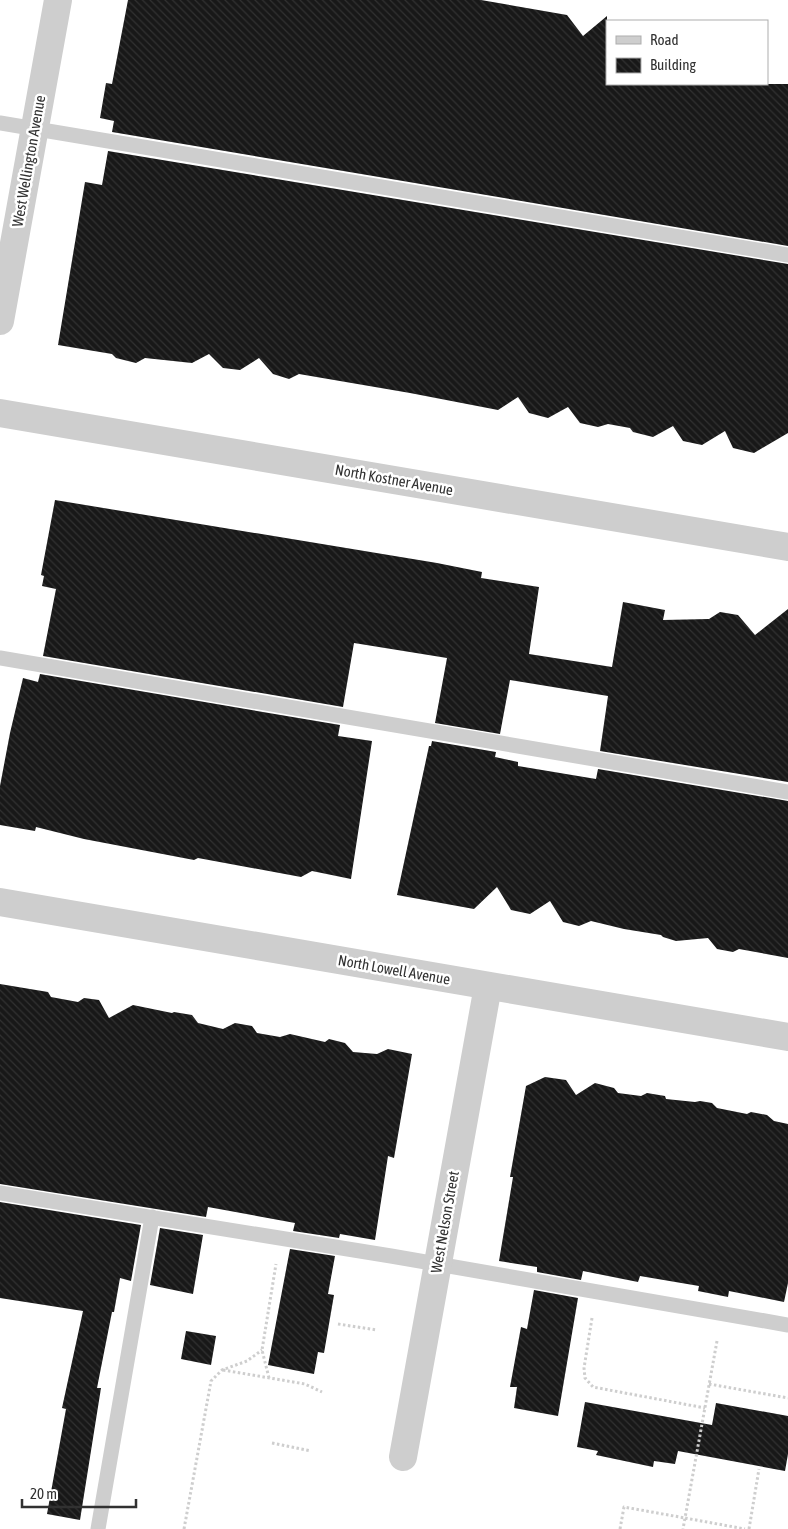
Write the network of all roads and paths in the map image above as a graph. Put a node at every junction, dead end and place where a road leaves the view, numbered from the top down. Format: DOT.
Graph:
graph roads {
  1 [pos="58,0"];
  2 [pos="0,123"];
  3 [pos="35,128"];
  4 [pos="788,254"];
  5 [pos="0,321"];
  6 [pos="0,413"];
  7 [pos="788,547"];
  8 [pos="0,658"];
  9 [pos="788,792"];
  10 [pos="0,902"];
  11 [pos="488,986"];
  12 [pos="788,1036"];
  13 [pos="0,1193"];
  14 [pos="152,1217"];
  15 [pos="277,1261"];
  16 [pos="437,1265"];
  17 [pos="597,1292"];
  18 [pos="338,1324"];
  19 [pos="788,1325"];
  20 [pos="377,1330"];
  21 [pos="718,1338"];
  22 [pos="262,1350"];
  23 [pos="222,1370"];
  24 [pos="269,1378"];
  25 [pos="709,1384"];
  26 [pos="322,1392"];
  27 [pos="788,1398"];
  28 [pos="705,1408"];
  29 [pos="272,1443"];
  30 [pos="311,1451"];
  31 [pos="403,1457"];
  32 [pos="759,1469"];
  33 [pos="685,1518"];
  34 [pos="98,1529"];
  35 [pos="184,1529"];
  36 [pos="620,1529"];
  37 [pos="683,1529"];
  38 [pos="745,1529"];
  39 [pos="749,1529"];
  1 -- 3 [label="street, West Wellington Avenue"];
  2 -- 3 [label="lane"];
  3 -- 4 [label="lane"];
  3 -- 5 [label="street, West Wellington Avenue"];
  6 -- 7 [label="street, North Kostner Avenue"];
  8 -- 9 [label="lane"];
  10 -- 11 [label="street, North Lowell Avenue"];
  11 -- 12 [label="street, North Lowell Avenue"];
  11 -- 16 [label="street, West Nelson Street"];
  13 -- 14 [label="lane"];
  14 -- 16 [label="lane"];
  14 -- 34 [label="lane"];
  15 -- 22 [label="path"];
  16 -- 17 [label="lane"];
  16 -- 31 [label="street, West Nelson Street"];
  17 -- 19 [label="lane"];
  17 -- 28 [label="path"];
  18 -- 20 [label="path"];
  21 -- 25 [label="path"];
  22 -- 23 [label="path"];
  22 -- 24 [label="path"];
  23 -- 24 [label="path"];
  23 -- 35 [label="path"];
  24 -- 26 [label="path"];
  25 -- 27 [label="path"];
  25 -- 28 [label="path"];
  28 -- 33 [label="path"];
  29 -- 30 [label="path"];
  32 -- 39 [label="path"];
  33 -- 36 [label="path"];
  33 -- 37 [label="path"];
  33 -- 38 [label="path"];
}
